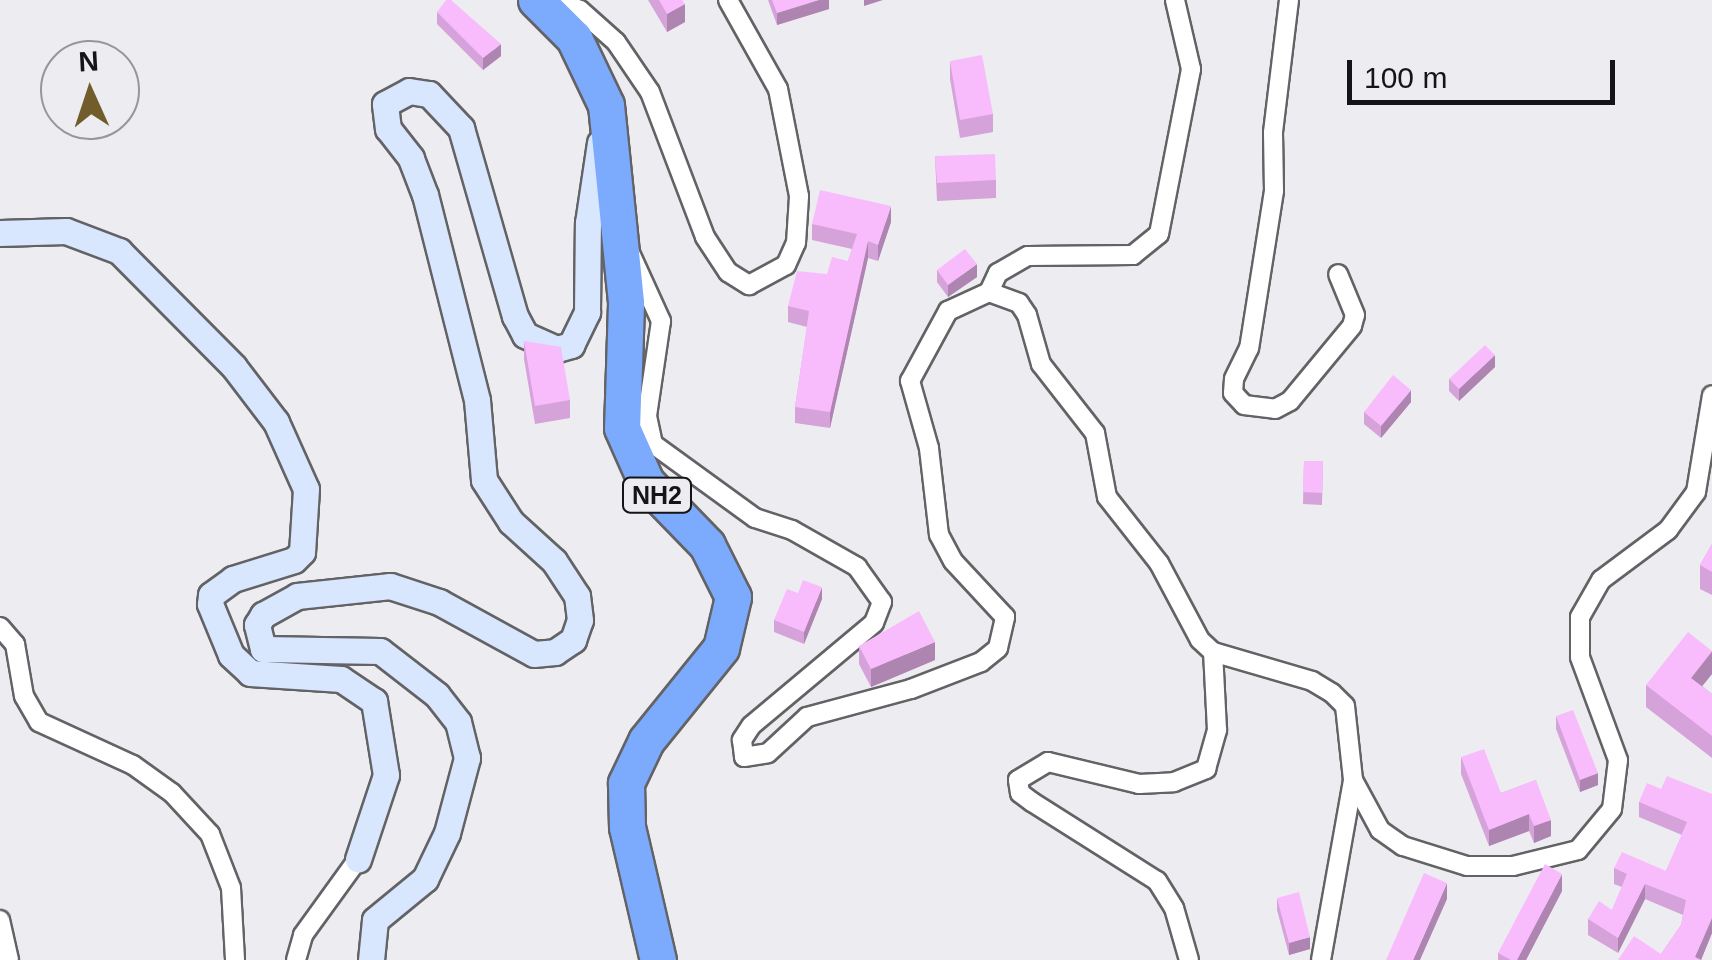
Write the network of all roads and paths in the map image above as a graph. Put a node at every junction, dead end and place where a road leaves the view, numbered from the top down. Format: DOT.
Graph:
graph roads {
  1 [pos="536,0"];
  2 [pos="556,0"];
  3 [pos="728,0"];
  4 [pos="1175,0"];
  5 [pos="1288,0"];
  6 [pos="606,105"];
  7 [pos="615,226"];
  8 [pos="0,233"];
  9 [pos="1338,274"];
  10 [pos="988,292"];
  11 [pos="1712,395"];
  12 [pos="0,627"];
  13 [pos="1213,652"];
  14 [pos="1353,780"];
  15 [pos="358,859"];
  16 [pos="0,920"];
  17 [pos="10,960"];
  18 [pos="234,960"];
  19 [pos="296,960"];
  20 [pos="370,960"];
  21 [pos="658,960"];
  22 [pos="1189,960"];
  23 [pos="1321,960"];
  1 -- 6 [label="highway, NH2"];
  2 -- 3 [label="street"];
  4 -- 10 [label="street"];
  5 -- 9 [label="street"];
  6 -- 7 [label="highway, NH2"];
  6 -- 20 [label="main road"];
  7 -- 10 [label="street"];
  7 -- 21 [label="highway, NH2"];
  8 -- 15 [label="main road"];
  10 -- 13 [label="street"];
  11 -- 14 [label="street"];
  12 -- 18 [label="street"];
  13 -- 14 [label="street"];
  13 -- 22 [label="street"];
  14 -- 23 [label="street"];
  15 -- 19 [label="street"];
  16 -- 17 [label="street"];
}
